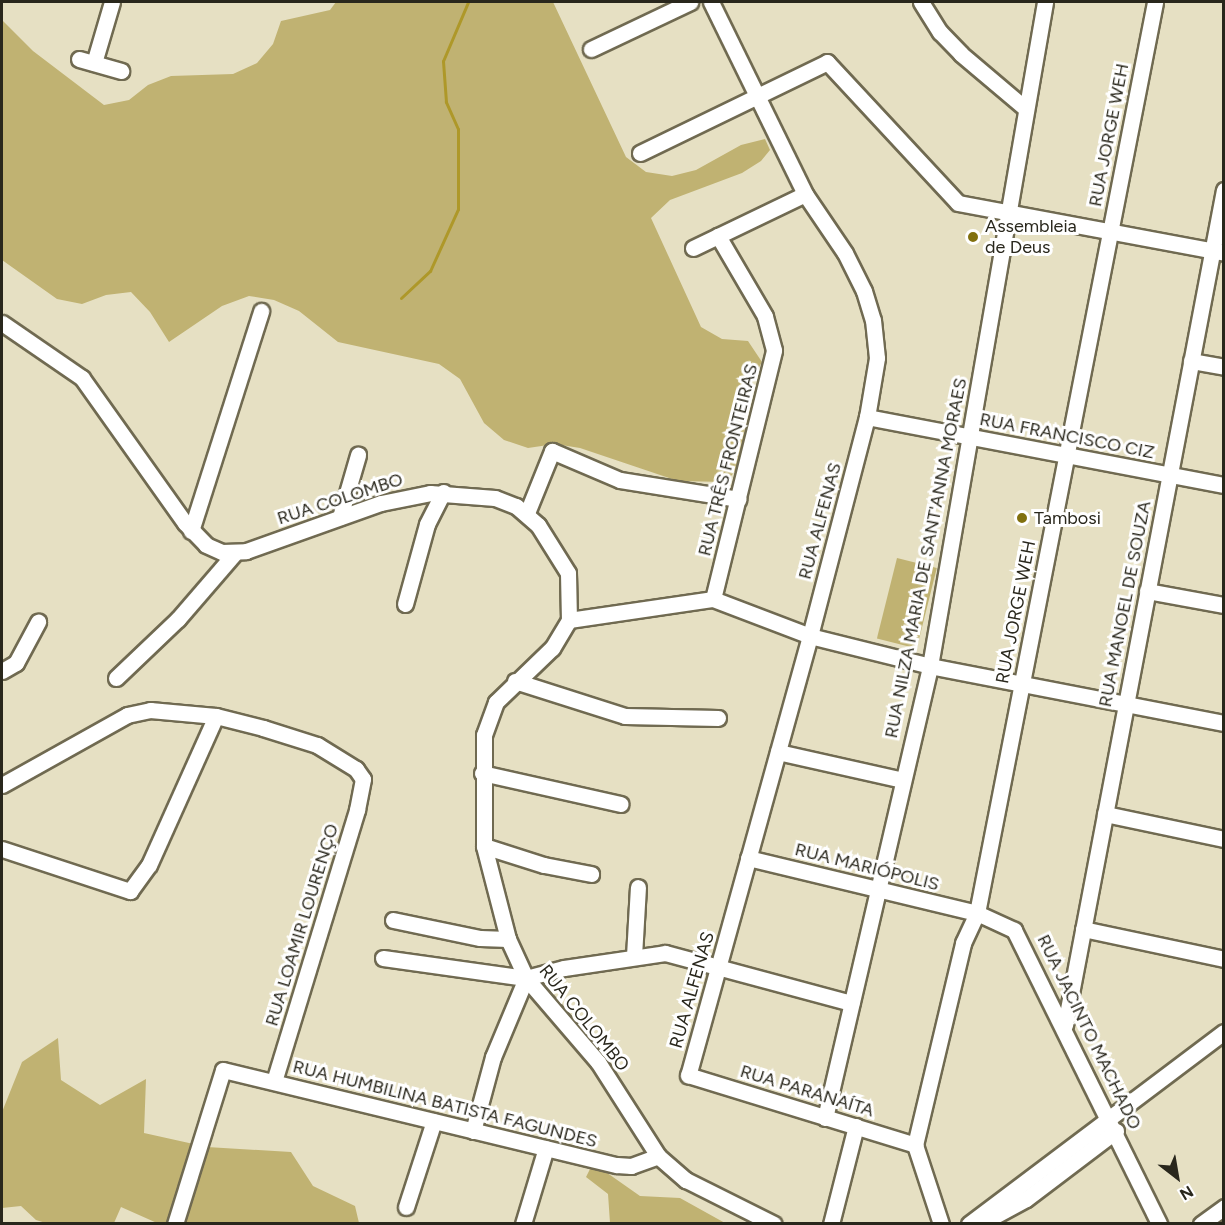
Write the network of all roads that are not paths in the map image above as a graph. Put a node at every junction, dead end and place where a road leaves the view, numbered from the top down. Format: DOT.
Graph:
graph roads {
  1 [pos="112,2"];
  2 [pos="690,2"];
  3 [pos="711,2"];
  4 [pos="921,2"];
  5 [pos="1045,2"];
  6 [pos="1155,2"];
  7 [pos="591,49"];
  8 [pos="79,59"];
  9 [pos="94,63"];
  10 [pos="121,71"];
  11 [pos="756,96"];
  12 [pos="1026,110"];
  13 [pos="640,153"];
  14 [pos="1224,190"];
  15 [pos="805,194"];
  16 [pos="1008,212"];
  17 [pos="1110,232"];
  18 [pos="718,236"];
  19 [pos="693,248"];
  20 [pos="1218,252"];
  21 [pos="261,311"];
  22 [pos="2,323"];
  23 [pos="1191,361"];
  24 [pos="1224,367"];
  25 [pos="867,417"];
  26 [pos="969,437"];
  27 [pos="358,455"];
  28 [pos="1066,455"];
  29 [pos="1170,475"];
  30 [pos="1224,485"];
  31 [pos="443,492"];
  32 [pos="738,499"];
  33 [pos="527,513"];
  34 [pos="340,517"];
  35 [pos="192,531"];
  36 [pos="235,553"];
  37 [pos="1147,591"];
  38 [pos="713,599"];
  39 [pos="405,604"];
  40 [pos="1224,605"];
  41 [pos="569,620"];
  42 [pos="38,622"];
  43 [pos="810,636"];
  44 [pos="930,666"];
  45 [pos="2,671"];
  46 [pos="116,678"];
  47 [pos="515,681"];
  48 [pos="1022,684"];
  49 [pos="1126,705"];
  50 [pos="216,716"];
  51 [pos="718,718"];
  52 [pos="1224,723"];
  53 [pos="778,752"];
  54 [pos="482,773"];
  55 [pos="903,780"];
  56 [pos="2,785"];
  57 [pos="621,804"];
  58 [pos="1105,814"];
  59 [pos="1224,839"];
  60 [pos="484,846"];
  61 [pos="2,849"];
  62 [pos="748,858"];
  63 [pos="591,874"];
  64 [pos="638,886"];
  65 [pos="877,890"];
  66 [pos="977,913"];
  67 [pos="393,920"];
  68 [pos="1083,929"];
  69 [pos="508,939"];
  70 [pos="634,956"];
  71 [pos="383,958"];
  72 [pos="1224,959"];
  73 [pos="718,967"];
  74 [pos="526,978"];
  75 [pos="851,1003"];
  76 [pos="1065,1025"];
  77 [pos="1224,1032"];
  78 [pos="688,1075"];
  79 [pos="274,1082"];
  80 [pos="1109,1116"];
  81 [pos="825,1118"];
  82 [pos="434,1121"];
  83 [pos="856,1126"];
  84 [pos="473,1131"];
  85 [pos="1116,1131"];
  86 [pos="915,1144"];
  87 [pos="546,1148"];
  88 [pos="658,1156"];
  89 [pos="406,1206"];
  90 [pos="1224,1207"];
  91 [pos="175,1224"];
  92 [pos="523,1224"];
  93 [pos="774,1224"];
  94 [pos="831,1224"];
  95 [pos="941,1224"];
  96 [pos="969,1224"];
  97 [pos="980,1224"];
  98 [pos="1159,1224"];
  99 [pos="1201,1224"];
  1 -- 9 [label="street"];
  2 -- 7 [label="street"];
  3 -- 11 [label="street, RUA ALFENAS"];
  4 -- 12 [label="street"];
  5 -- 12 [label="street, RUA NILZA MARIA DE SANT'ANNA MORAES"];
  6 -- 17 [label="street, RUA JORGE WEH"];
  8 -- 9 [label="street"];
  9 -- 10 [label="street"];
  11 -- 13 [label="street"];
  11 -- 15 [label="street, RUA ALFENAS"];
  11 -- 16 [label="street"];
  12 -- 16 [label="street, RUA NILZA MARIA DE SANT'ANNA MORAES"];
  14 -- 20 [label="street, RUA MANOEL DE SOUZA"];
  15 -- 18 [label="street"];
  15 -- 25 [label="street, RUA ALFENAS"];
  16 -- 17 [label="street"];
  16 -- 26 [label="street, RUA NILZA MARIA DE SANT'ANNA MORAES"];
  17 -- 20 [label="street"];
  17 -- 28 [label="street, RUA JORGE WEH"];
  18 -- 19 [label="street"];
  18 -- 32 [label="street, RUA TRÊS FRONTEIRAS"];
  20 -- 23 [label="street, RUA MANOEL DE SOUZA"];
  21 -- 35 [label="street"];
  22 -- 35 [label="street"];
  23 -- 24 [label="street"];
  23 -- 29 [label="street, RUA MANOEL DE SOUZA"];
  25 -- 26 [label="street, RUA FRANCISCO CIZ"];
  25 -- 43 [label="street, RUA ALFENAS"];
  26 -- 28 [label="street, RUA FRANCISCO CIZ"];
  26 -- 44 [label="street, RUA NILZA MARIA DE SANT'ANNA MORAES"];
  27 -- 34 [label="street"];
  28 -- 29 [label="street, RUA FRANCISCO CIZ"];
  28 -- 48 [label="street, RUA JORGE WEH"];
  29 -- 30 [label="street, RUA FRANCISCO CIZ"];
  29 -- 37 [label="street, RUA MANOEL DE SOUZA"];
  31 -- 33 [label="street, RUA COLOMBO"];
  31 -- 34 [label="street, RUA COLOMBO"];
  31 -- 39 [label="street"];
  32 -- 33 [label="street"];
  32 -- 38 [label="street, RUA TRÊS FRONTEIRAS"];
  33 -- 41 [label="street, RUA COLOMBO"];
  34 -- 36 [label="street, RUA COLOMBO"];
  35 -- 36 [label="street"];
  36 -- 46 [label="street"];
  37 -- 40 [label="street"];
  37 -- 49 [label="street, RUA MANOEL DE SOUZA"];
  38 -- 41 [label="street"];
  38 -- 43 [label="street"];
  41 -- 47 [label="street, RUA COLOMBO"];
  42 -- 45 [label="street"];
  43 -- 44 [label="street"];
  43 -- 53 [label="street, RUA ALFENAS"];
  44 -- 48 [label="street"];
  44 -- 55 [label="street, RUA NILZA MARIA DE SANT'ANNA MORAES"];
  47 -- 51 [label="street"];
  47 -- 54 [label="street, RUA COLOMBO"];
  48 -- 49 [label="street"];
  48 -- 66 [label="street, RUA JORGE WEH"];
  49 -- 52 [label="street"];
  49 -- 58 [label="street, RUA MANOEL DE SOUZA"];
  50 -- 56 [label="street"];
  50 -- 61 [label="street"];
  50 -- 79 [label="street, RUA LOAMIR LOURENÇO"];
  53 -- 55 [label="street"];
  53 -- 62 [label="street, RUA ALFENAS"];
  54 -- 57 [label="street"];
  54 -- 60 [label="street, RUA COLOMBO"];
  55 -- 65 [label="street, RUA NILZA MARIA DE SANT'ANNA MORAES"];
  58 -- 59 [label="street"];
  58 -- 68 [label="street, RUA MANOEL DE SOUZA"];
  60 -- 63 [label="street"];
  60 -- 69 [label="street, RUA COLOMBO"];
  62 -- 65 [label="street, RUA MARIÓPOLIS"];
  62 -- 73 [label="street, RUA ALFENAS"];
  64 -- 70 [label="street"];
  65 -- 66 [label="street, RUA MARIÓPOLIS"];
  65 -- 75 [label="street, RUA NILZA MARIA DE SANT'ANNA MORAES"];
  66 -- 76 [label="street, RUA JACINTO MACHADO"];
  66 -- 86 [label="street, RUA JORGE WEH"];
  67 -- 69 [label="street"];
  68 -- 72 [label="street"];
  68 -- 76 [label="street, RUA MANOEL DE SOUZA"];
  69 -- 74 [label="street, RUA COLOMBO"];
  70 -- 73 [label="street"];
  70 -- 74 [label="street"];
  71 -- 74 [label="street"];
  73 -- 75 [label="street"];
  73 -- 78 [label="street, RUA ALFENAS"];
  74 -- 84 [label="street"];
  74 -- 88 [label="street, RUA COLOMBO"];
  75 -- 81 [label="street, RUA NILZA MARIA DE SANT'ANNA MORAES"];
  76 -- 80 [label="street, RUA JACINTO MACHADO"];
  77 -- 80 [label="street"];
  78 -- 81 [label="street, RUA PARANAÍTA"];
  79 -- 82 [label="street, RUA HUMBILINA BATISTA FAGUNDES"];
  79 -- 91 [label="street, RUA HUMBILINA BATISTA FAGUNDES"];
  80 -- 85 [label="street, RUA JACINTO MACHADO"];
  80 -- 96 [label="street"];
  81 -- 83 [label="street, RUA PARANAÍTA"];
  82 -- 84 [label="street, RUA HUMBILINA BATISTA FAGUNDES"];
  82 -- 89 [label="street"];
  83 -- 86 [label="street, RUA PARANAÍTA"];
  83 -- 94 [label="street"];
  84 -- 87 [label="street, RUA HUMBILINA BATISTA FAGUNDES"];
  85 -- 97 [label="street"];
  85 -- 98 [label="street, RUA JACINTO MACHADO"];
  86 -- 95 [label="street"];
  87 -- 88 [label="street, RUA HUMBILINA BATISTA FAGUNDES"];
  87 -- 92 [label="street"];
  88 -- 93 [label="street, RUA COLOMBO"];
  90 -- 99 [label="street"];
}
